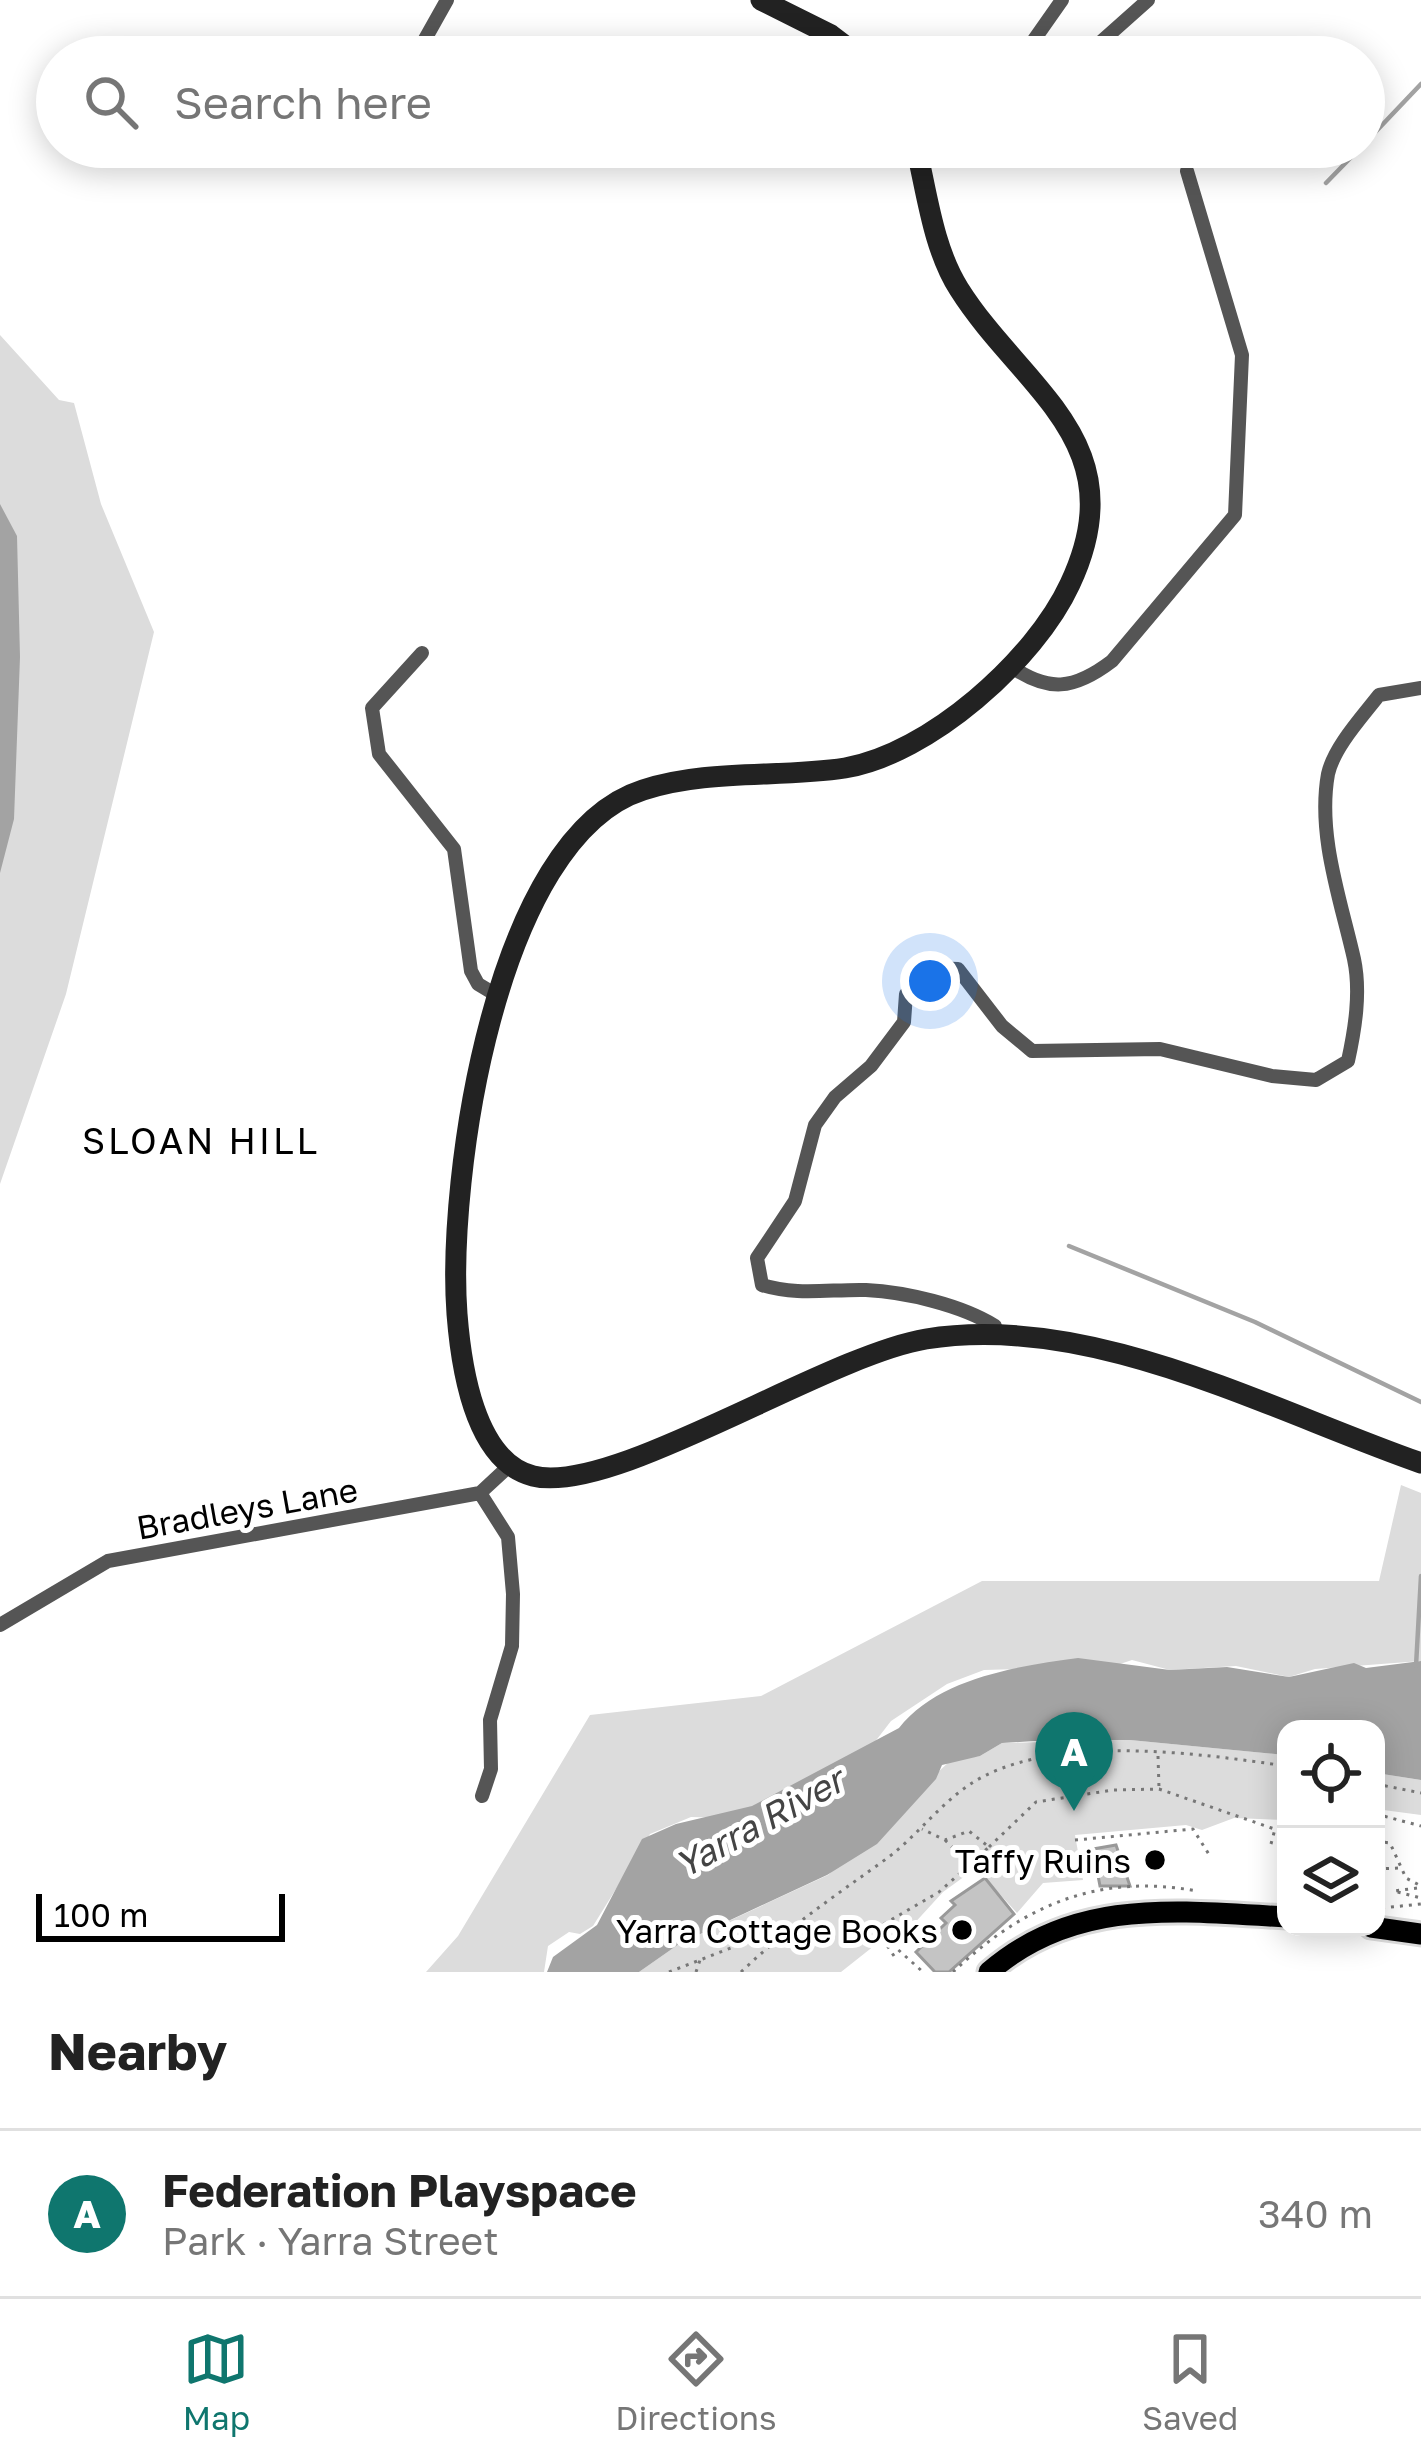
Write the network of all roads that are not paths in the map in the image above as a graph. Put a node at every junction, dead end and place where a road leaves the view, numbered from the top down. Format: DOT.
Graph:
graph roads {
  1 [pos="448,0"];
  2 [pos="761,0"];
  3 [pos="1062,0"];
  4 [pos="1148,0"];
  5 [pos="428,36"];
  6 [pos="832,36"];
  7 [pos="1037,36"];
  8 [pos="1108,36"];
  9 [pos="922,168"];
  10 [pos="1187,171"];
  11 [pos="422,652"];
  12 [pos="1009,665"];
  13 [pos="1421,688"];
  14 [pos="498,995"];
  15 [pos="996,1333"];
  16 [pos="1421,1463"];
  17 [pos="509,1466"];
  18 [pos="480,1493"];
  19 [pos="0,1625"];
  20 [pos="482,1796"];
  21 [pos="1277,1917"];
  22 [pos="1385,1921"];
  23 [pos="1421,1934"];
  24 [pos="988,1972"];
  1 -- 5 [label="street"];
  2 -- 6 [label="main road"];
  3 -- 7 [label="street"];
  4 -- 8 [label="street"];
  9 -- 12 [label="main road"];
  10 -- 12 [label="street"];
  11 -- 14 [label="street"];
  12 -- 14 [label="main road"];
  13 -- 15 [label="street"];
  14 -- 17 [label="main road"];
  15 -- 16 [label="main road"];
  15 -- 17 [label="main road"];
  17 -- 18 [label="street"];
  18 -- 19 [label="street, Bradleys Lane"];
  18 -- 20 [label="street"];
  21 -- 24 [label="main road"];
  22 -- 23 [label="main road"];
}
